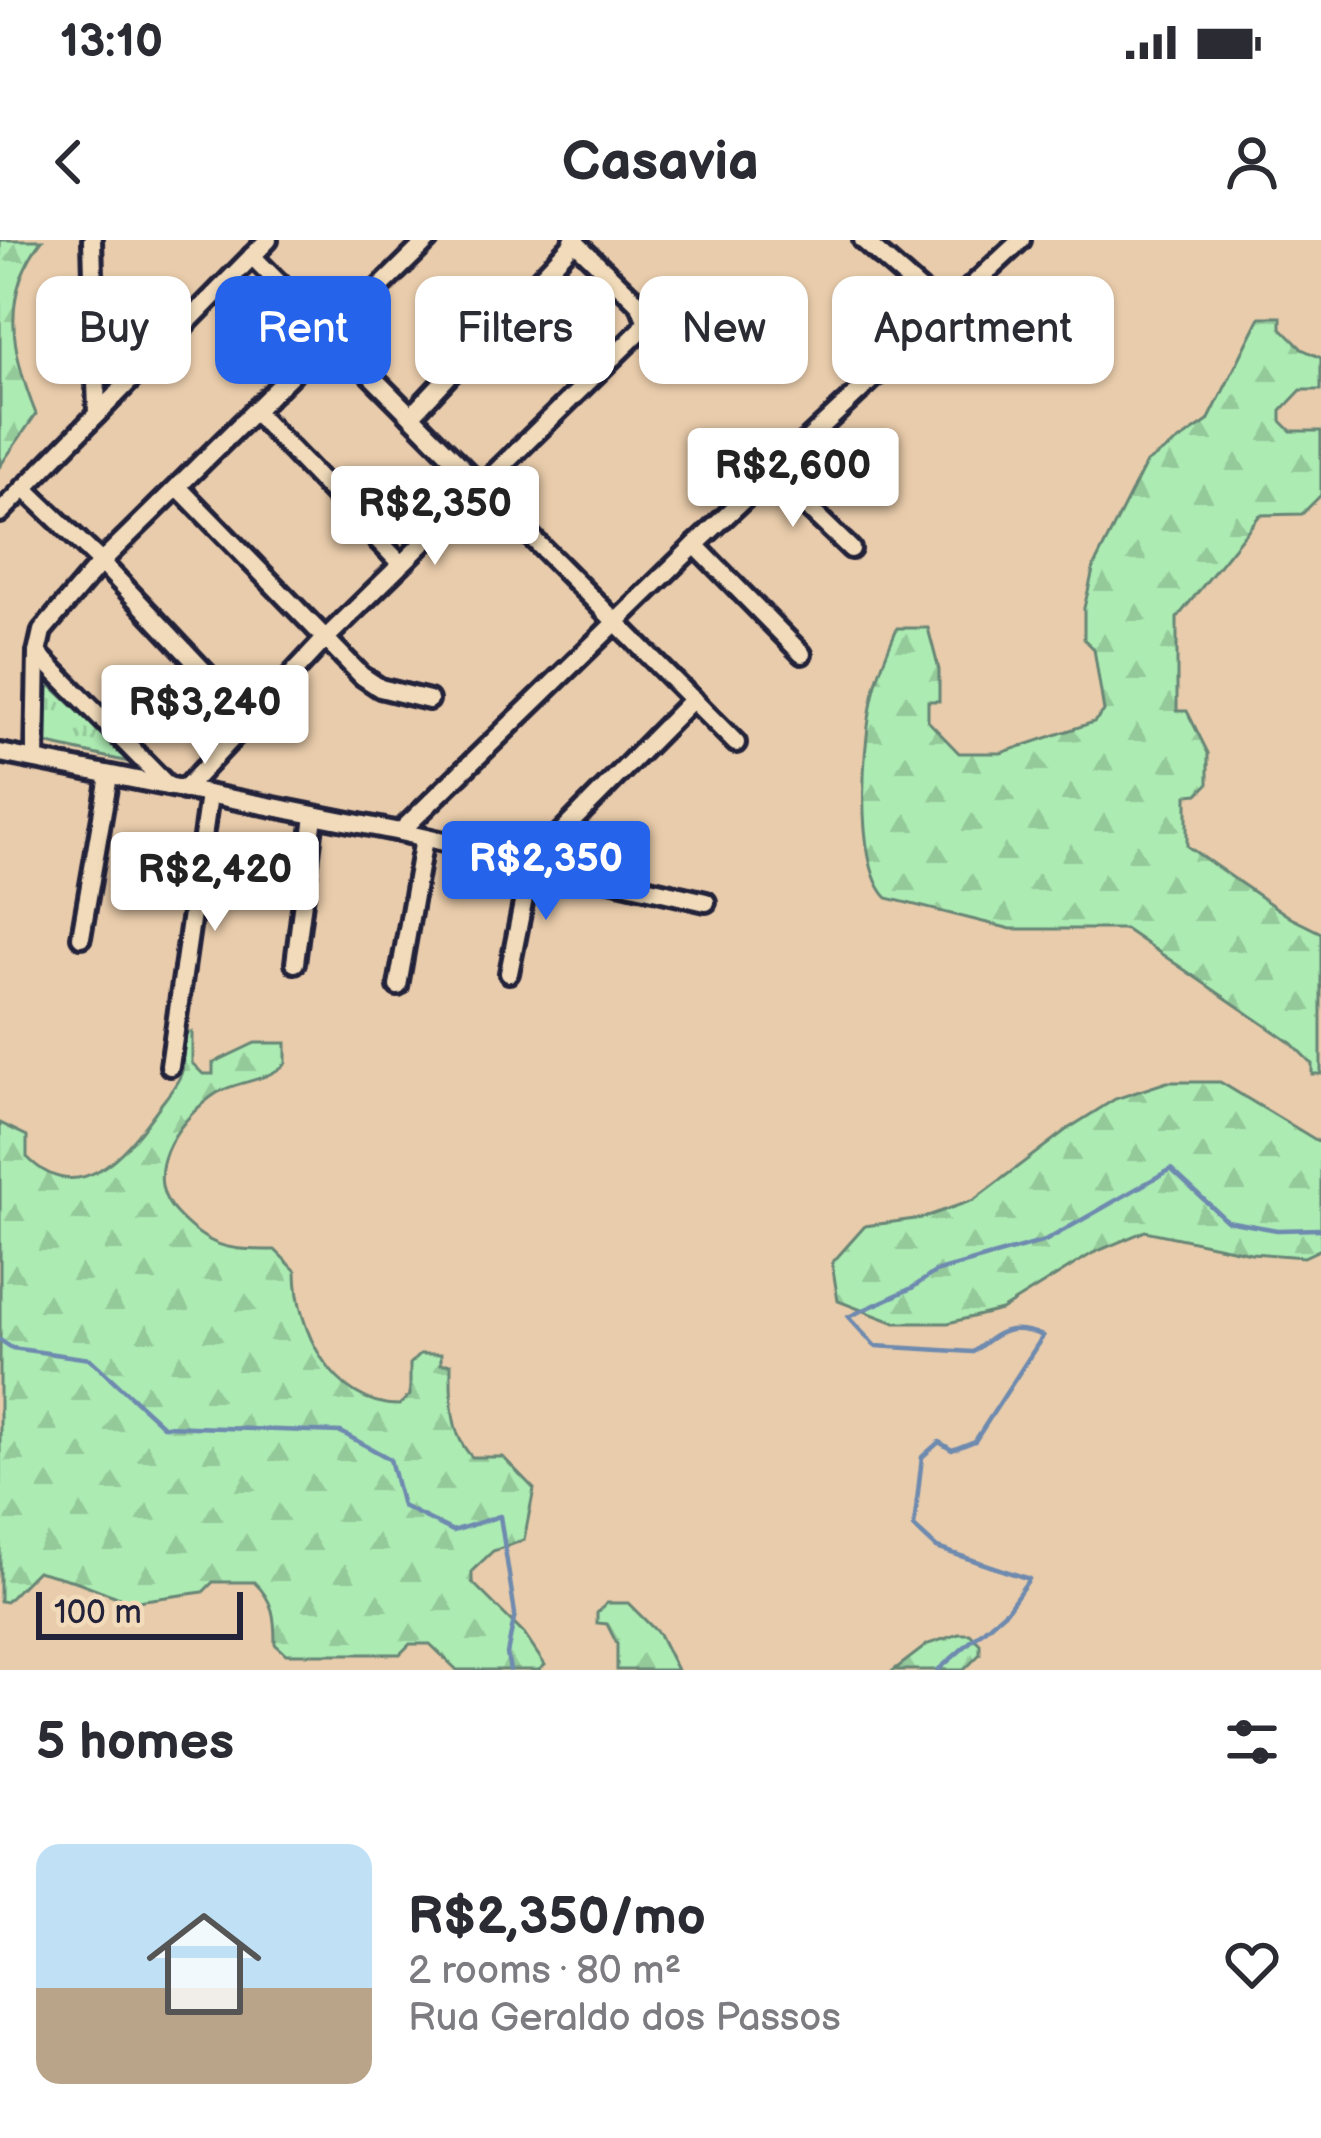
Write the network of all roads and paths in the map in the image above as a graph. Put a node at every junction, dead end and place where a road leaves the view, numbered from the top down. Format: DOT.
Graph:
graph roads {
  1 [pos="92,240"];
  2 [pos="268,240"];
  3 [pos="428,240"];
  4 [pos="574,240"];
  5 [pos="863,240"];
  6 [pos="1021,240"];
  7 [pos="252,256"];
  8 [pos="271,276"];
  9 [pos="904,276"];
  10 [pos="982,276"];
  11 [pos="391,277"];
  12 [pos="283,384"];
  13 [pos="378,384"];
  14 [pos="866,384"];
  15 [pos="255,412"];
  16 [pos="97,414"];
  17 [pos="411,416"];
  18 [pos="772,473"];
  19 [pos="178,487"];
  20 [pos="481,487"];
  21 [pos="24,488"];
  22 [pos="0,513"];
  23 [pos="695,545"];
  24 [pos="851,549"];
  25 [pos="101,562"];
  26 [pos="401,564"];
  27 [pos="614,623"];
  28 [pos="324,640"];
  29 [pos="37,653"];
  30 [pos="802,654"];
  31 [pos="693,699"];
  32 [pos="429,700"];
  33 [pos="249,719"];
  34 [pos="736,743"];
  35 [pos="0,753"];
  36 [pos="34,759"];
  37 [pos="110,776"];
  38 [pos="176,789"];
  39 [pos="209,795"];
  40 [pos="314,816"];
  41 [pos="400,832"];
  42 [pos="424,839"];
  43 [pos="531,863"];
  44 [pos="706,902"];
  45 [pos="81,937"];
  46 [pos="296,963"];
  47 [pos="509,973"];
  48 [pos="398,986"];
  49 [pos="170,1066"];
  1 -- 16 [label="street"];
  2 -- 7 [label="street"];
  3 -- 11 [label="street"];
  4 -- 17 [label="street"];
  4 -- 20 [label="street"];
  5 -- 9 [label="street"];
  6 -- 10 [label="street"];
  7 -- 8 [label="street"];
  7 -- 16 [label="street"];
  12 -- 15 [label="street"];
  13 -- 17 [label="street"];
  14 -- 18 [label="street"];
  15 -- 19 [label="street"];
  15 -- 26 [label="street"];
  16 -- 21 [label="street"];
  17 -- 20 [label="street"];
  18 -- 23 [label="street"];
  18 -- 24 [label="street"];
  19 -- 25 [label="street"];
  19 -- 28 [label="street"];
  20 -- 26 [label="street"];
  20 -- 27 [label="street"];
  21 -- 22 [label="street"];
  21 -- 25 [label="street"];
  23 -- 27 [label="street"];
  23 -- 30 [label="street"];
  25 -- 29 [label="street"];
  25 -- 33 [label="street"];
  26 -- 28 [label="street"];
  27 -- 31 [label="street"];
  27 -- 41 [label="street"];
  28 -- 32 [label="street"];
  28 -- 33 [label="street"];
  29 -- 36 [label="street"];
  29 -- 38 [label="street"];
  31 -- 34 [label="street"];
  31 -- 43 [label="street"];
  33 -- 38 [label="street"];
  35 -- 36 [label="street"];
  36 -- 37 [label="street"];
  37 -- 38 [label="street"];
  37 -- 45 [label="street"];
  38 -- 39 [label="street"];
  39 -- 40 [label="street"];
  39 -- 49 [label="street"];
  40 -- 41 [label="street"];
  40 -- 46 [label="street"];
  41 -- 42 [label="street"];
  42 -- 43 [label="street"];
  42 -- 48 [label="street"];
  43 -- 44 [label="street"];
  43 -- 47 [label="street"];
}
